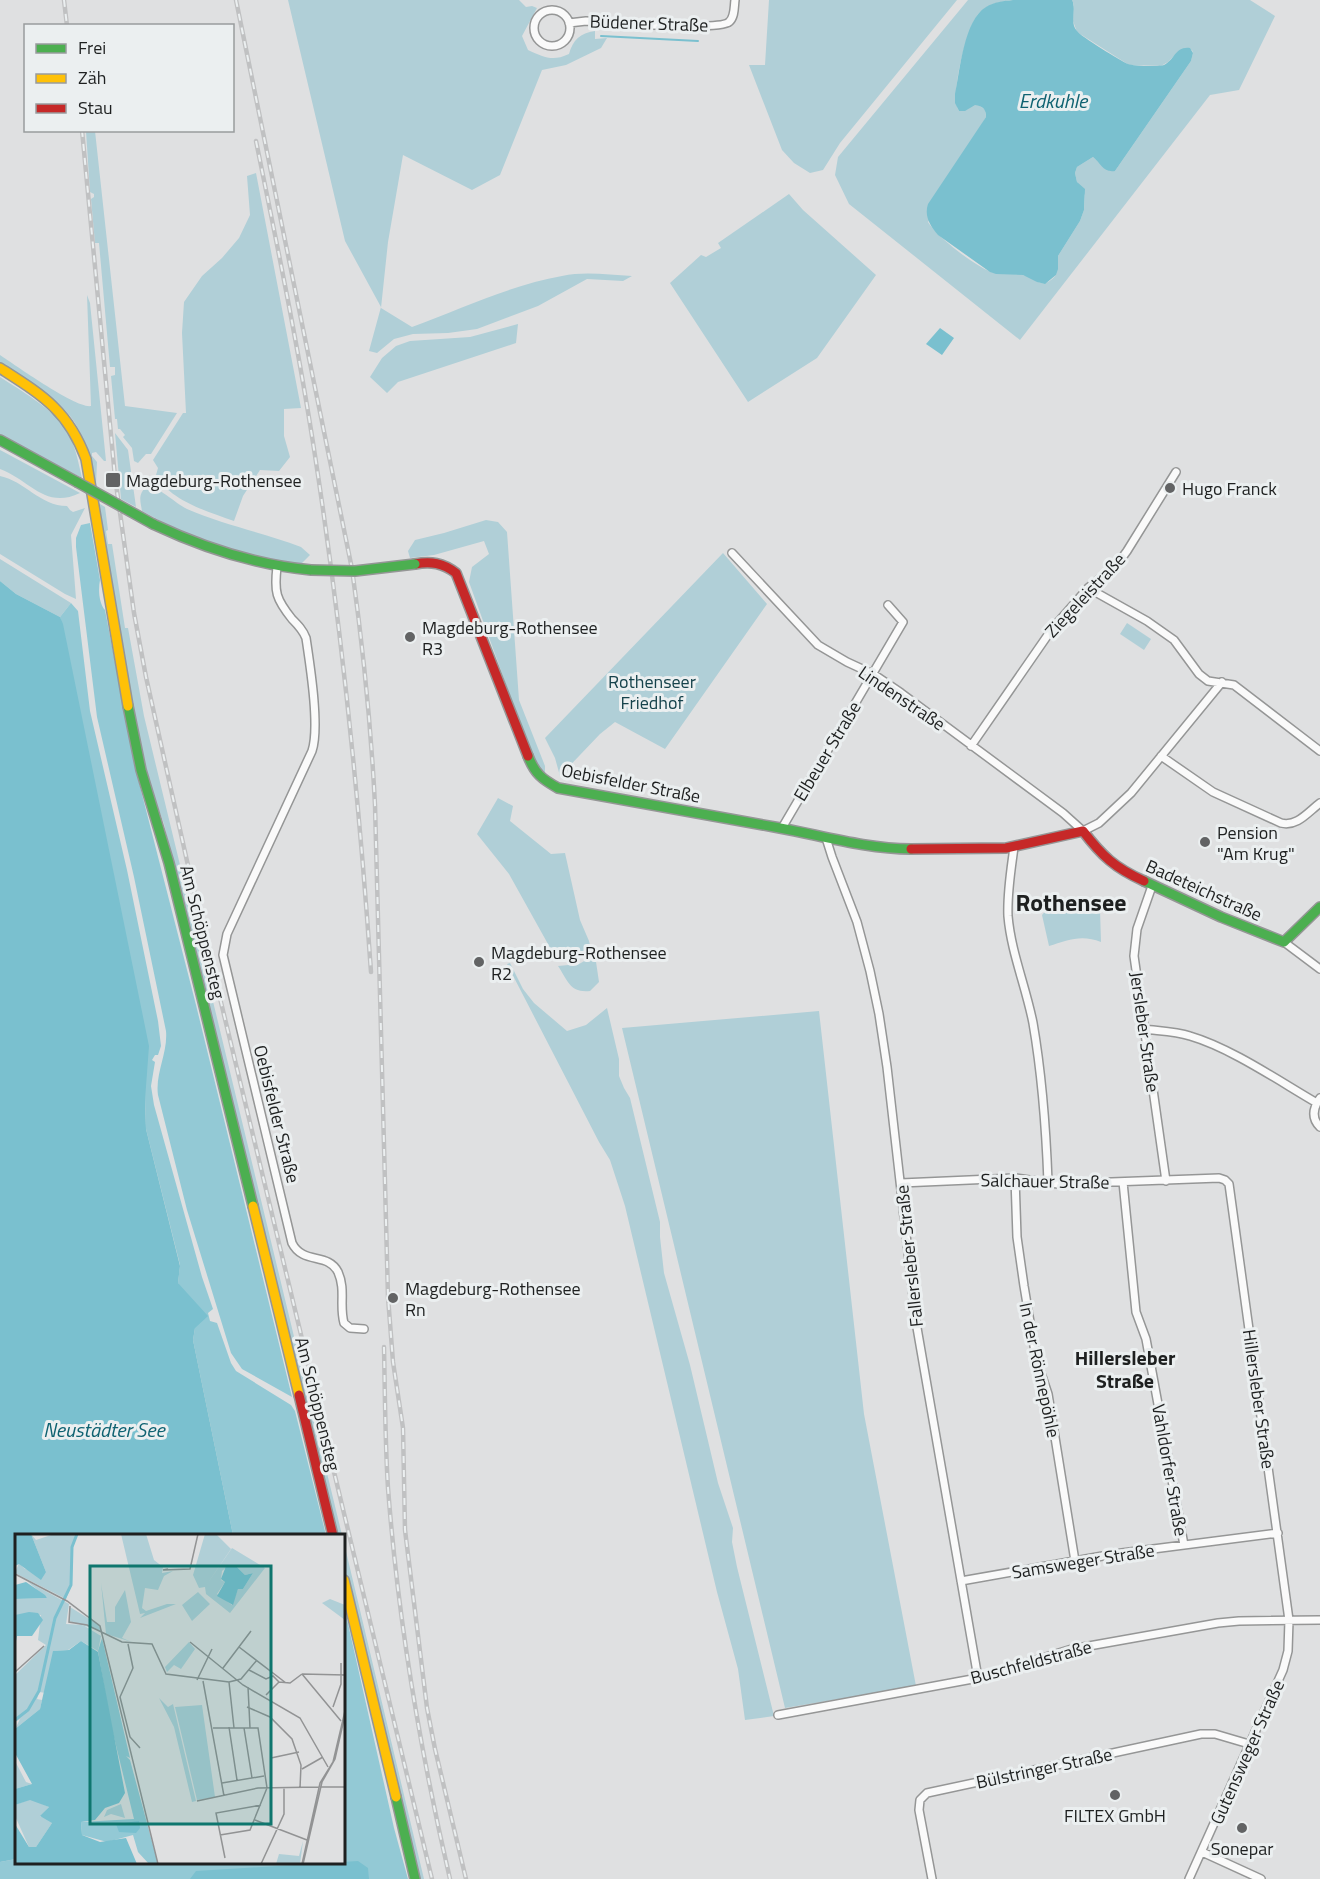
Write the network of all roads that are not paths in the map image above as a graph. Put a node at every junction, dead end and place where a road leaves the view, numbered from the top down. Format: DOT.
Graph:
graph roads {
  1 [pos="735,0"];
  2 [pos="569,23"];
  3 [pos="0,368"];
  4 [pos="0,440"];
  5 [pos="1176,472"];
  6 [pos="732,553"];
  7 [pos="277,567"];
  8 [pos="1088,588"];
  9 [pos="888,605"];
  10 [pos="873,674"];
  11 [pos="1222,682"];
  12 [pos="971,746"];
  13 [pos="1320,751"];
  14 [pos="1161,756"];
  15 [pos="1320,803"];
  16 [pos="782,828"];
  17 [pos="1083,831"];
  18 [pos="826,838"];
  19 [pos="1014,847"];
  20 [pos="1152,885"];
  21 [pos="1320,907"];
  22 [pos="1284,942"];
  23 [pos="1320,969"];
  24 [pos="1144,1029"];
  25 [pos="1318,1100"];
  26 [pos="1320,1127"];
  27 [pos="1014,1178"];
  28 [pos="1225,1180"];
  29 [pos="1166,1181"];
  30 [pos="1048,1182"];
  31 [pos="1123,1182"];
  32 [pos="900,1183"];
  33 [pos="364,1329"];
  34 [pos="1278,1533"];
  35 [pos="333,1534"];
  36 [pos="1184,1545"];
  37 [pos="1075,1561"];
  38 [pos="961,1581"];
  39 [pos="345,1584"];
  40 [pos="1290,1620"];
  41 [pos="1320,1620"];
  42 [pos="978,1678"];
  43 [pos="778,1715"];
  44 [pos="1249,1744"];
  45 [pos="1202,1852"];
  46 [pos="415,1879"];
  47 [pos="933,1879"];
  48 [pos="1189,1879"];
  49 [pos="1261,1879"];
  1 -- 2 [label="street, Büdener Straße"];
  2 -- 2 [label="street, Büdener Straße"];
  3 -- 35 [label="street, Am Schöppensteg"];
  4 -- 7 [label="street, Oebisfelder Straße, bridge"];
  5 -- 8 [label="street, Ziegeleistraße"];
  6 -- 10 [label="street, Lindenstraße"];
  7 -- 16 [label="street, Oebisfelder Straße, bridge"];
  7 -- 33 [label="street, Oebisfelder Straße"];
  8 -- 11 [label="street"];
  8 -- 12 [label="street, Ziegeleistraße"];
  9 -- 10 [label="street, Elbeuer Straße"];
  10 -- 12 [label="street, Lindenstraße"];
  10 -- 16 [label="street, Elbeuer Straße"];
  11 -- 13 [label="street"];
  11 -- 14 [label="street"];
  12 -- 17 [label="street, Lindenstraße"];
  14 -- 15 [label="street"];
  14 -- 17 [label="street"];
  16 -- 18 [label="street, Oebisfelder Straße"];
  17 -- 19 [label="street, Oebisfelder Straße"];
  17 -- 20 [label="street, Badeteichstraße"];
  18 -- 19 [label="street, Oebisfelder Straße"];
  18 -- 32 [label="street, Fallersleber Straße"];
  19 -- 30 [label="street"];
  20 -- 22 [label="street, Badeteichstraße"];
  20 -- 24 [label="street, Jersleber Straße"];
  21 -- 22 [label="street"];
  22 -- 23 [label="street, Badeteichstraße"];
  24 -- 25 [label="street"];
  24 -- 29 [label="street, Jersleber Straße"];
  25 -- 26 [label="street"];
  27 -- 30 [label="street, Salchauer Straße"];
  27 -- 32 [label="street, Salchauer Straße"];
  27 -- 37 [label="street, In der Rönnepöhle"];
  28 -- 29 [label="street, Salchauer Straße"];
  28 -- 34 [label="street, Hillersleber Straße"];
  29 -- 31 [label="street, Salchauer Straße"];
  30 -- 31 [label="street, Salchauer Straße"];
  31 -- 36 [label="street, Vahldorfer Straße"];
  32 -- 38 [label="street, Fallersleber Straße"];
  34 -- 36 [label="street, Samsweger Straße"];
  34 -- 40 [label="street, Hillersleber Straße"];
  36 -- 37 [label="street, Samsweger Straße"];
  37 -- 38 [label="street, Samsweger Straße"];
  38 -- 42 [label="street, Fallersleber Straße"];
  39 -- 46 [label="street"];
  40 -- 41 [label="street, Buschfeldstraße"];
  40 -- 42 [label="street, Buschfeldstraße"];
  40 -- 44 [label="street, Gutensweger Straße"];
  42 -- 43 [label="street, Buschfeldstraße"];
  44 -- 45 [label="street, Gutensweger Straße"];
  44 -- 47 [label="street, Bülstringer Straße"];
  45 -- 48 [label="street, Gutensweger Straße"];
  45 -- 49 [label="street"];
}
